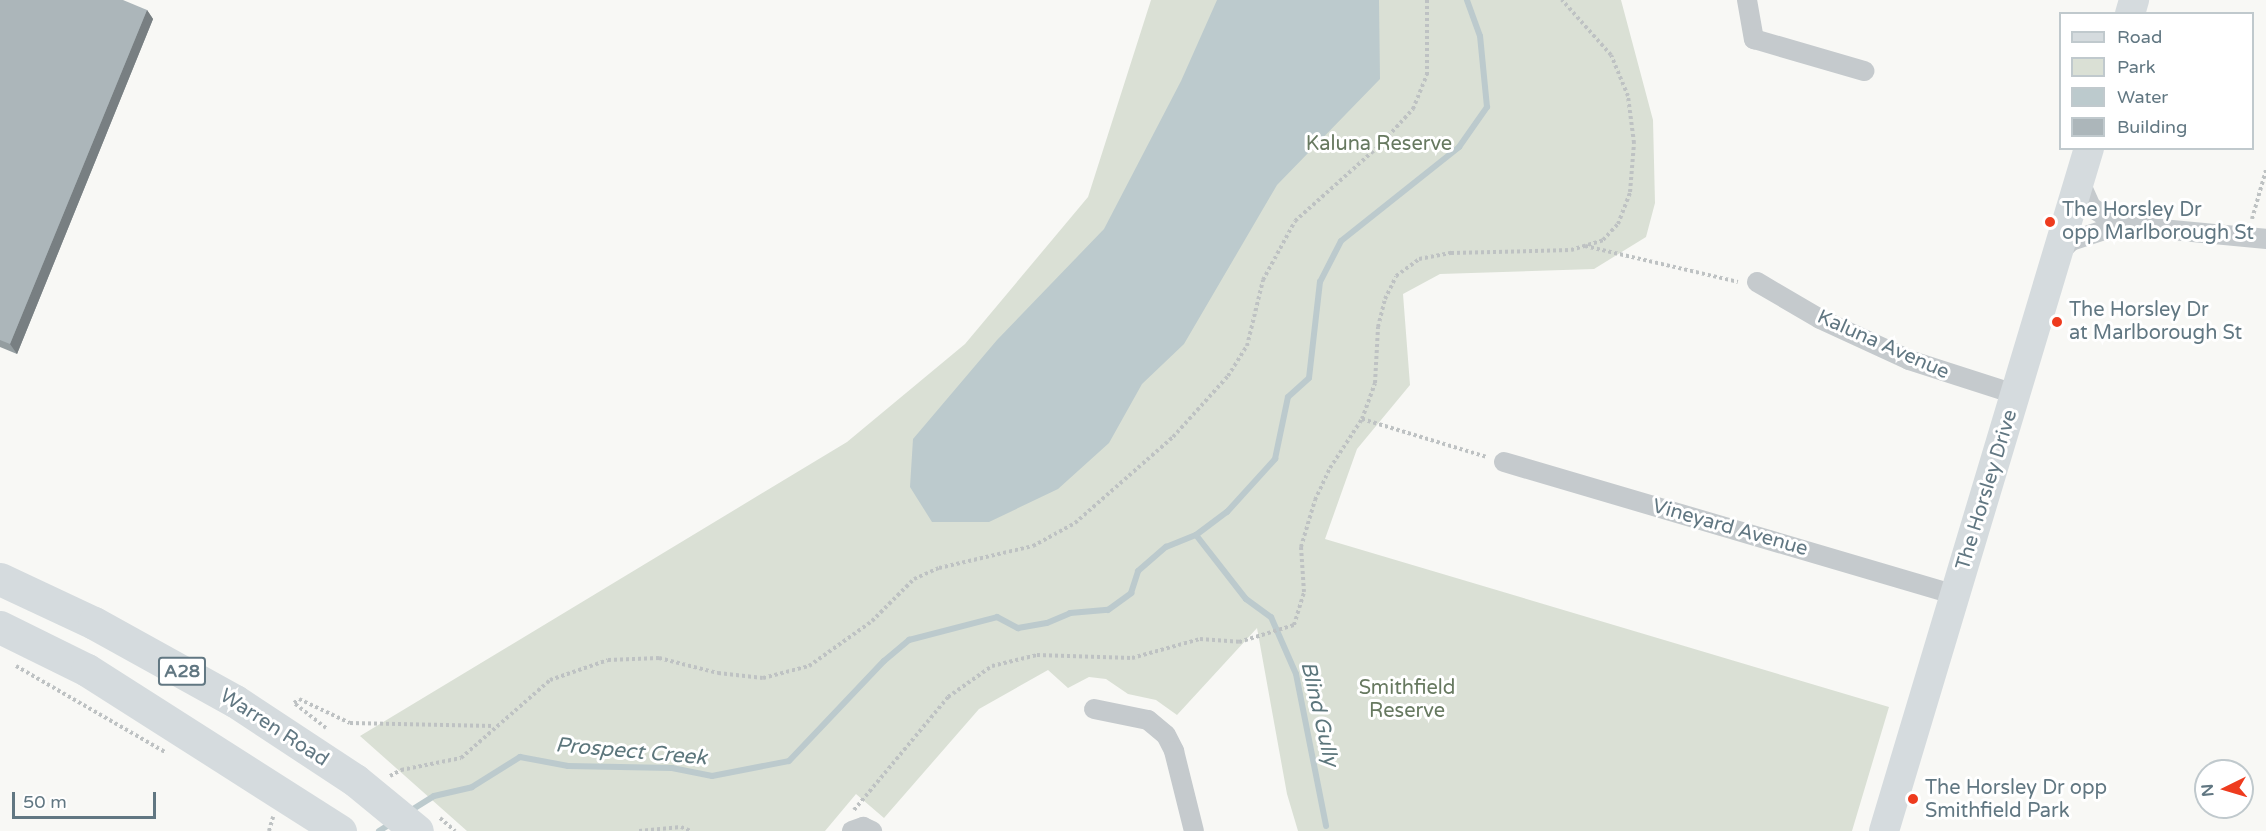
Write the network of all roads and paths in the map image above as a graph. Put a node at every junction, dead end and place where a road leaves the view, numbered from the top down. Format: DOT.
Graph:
graph roads {
  1 [pos="1427,0"];
  2 [pos="1562,0"];
  3 [pos="1747,0"];
  4 [pos="1864,71"];
  5 [pos="2088,150"];
  6 [pos="2266,170"];
  7 [pos="2079,180"];
  8 [pos="2252,219"];
  9 [pos="2119,225"];
  10 [pos="2266,238"];
  11 [pos="1584,246"];
  12 [pos="2057,255"];
  13 [pos="1757,282"];
  14 [pos="2015,394"];
  15 [pos="1362,419"];
  16 [pos="1504,462"];
  17 [pos="0,579"];
  18 [pos="1956,595"];
  19 [pos="0,627"];
  20 [pos="294,703"];
  21 [pos="1094,710"];
  22 [pos="494,726"];
  23 [pos="369,780"];
  24 [pos="850,823"];
  25 [pos="431,827"];
  26 [pos="340,831"];
  27 [pos="455,831"];
  28 [pos="639,831"];
  29 [pos="691,831"];
  30 [pos="871,831"];
  31 [pos="1194,831"];
  32 [pos="1884,831"];
  1 -- 22 [label="path"];
  2 -- 11 [label="path"];
  3 -- 4 [label="street"];
  5 -- 7 [label="main road, The Horsley Drive"];
  6 -- 8 [label="path"];
  7 -- 9 [label="street"];
  7 -- 12 [label="main road, The Horsley Drive"];
  9 -- 10 [label="street"];
  9 -- 12 [label="street"];
  11 -- 13 [label="path"];
  11 -- 15 [label="path"];
  12 -- 14 [label="main road, The Horsley Drive"];
  13 -- 14 [label="street, Kaluna Avenue"];
  14 -- 18 [label="main road, The Horsley Drive"];
  15 -- 16 [label="path"];
  15 -- 24 [label="path"];
  16 -- 18 [label="street, Vineyard Avenue"];
  17 -- 23 [label="highway, Warren Road / A28"];
  18 -- 32 [label="main road, The Horsley Drive"];
  19 -- 26 [label="highway, A28"];
  20 -- 22 [label="path"];
  21 -- 31 [label="street"];
  22 -- 23 [label="path"];
  23 -- 25 [label="highway, A28"];
  24 -- 30 [label="street"];
  25 -- 27 [label="path"];
  28 -- 29 [label="path"];
}
